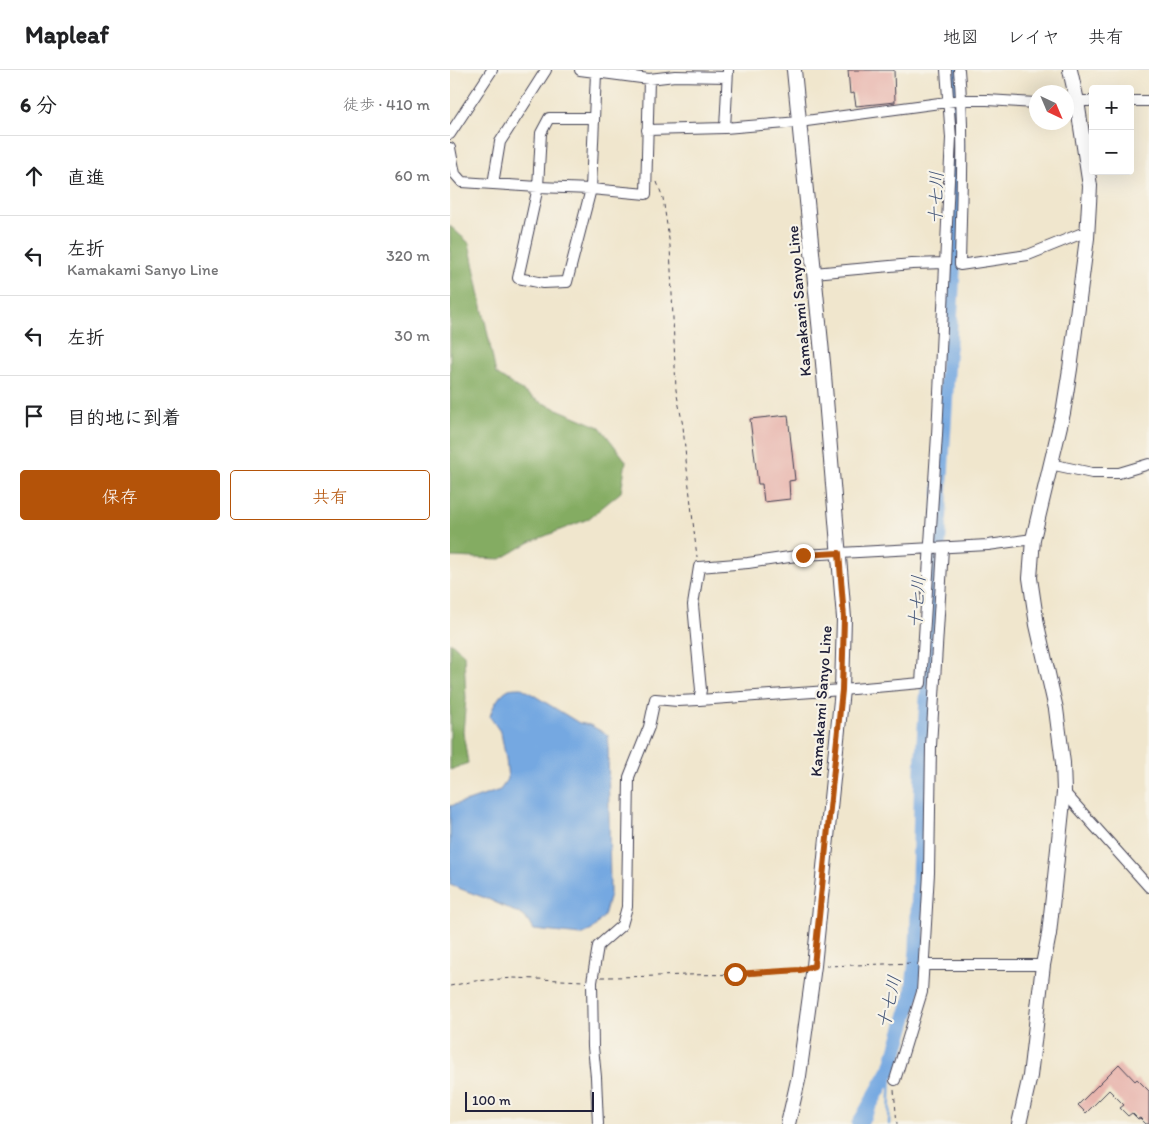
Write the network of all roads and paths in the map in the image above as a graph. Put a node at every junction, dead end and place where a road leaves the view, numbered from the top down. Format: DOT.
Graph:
graph roads {
  1 [pos="492,70"];
  2 [pos="546,70"];
  3 [pos="580,70"];
  4 [pos="794,70"];
  5 [pos="946,70"];
  6 [pos="959,70"];
  7 [pos="1070,70"];
  8 [pos="596,73"];
  9 [pos="675,73"];
  10 [pos="728,74"];
  11 [pos="649,79"];
  12 [pos="1071,85"];
  13 [pos="962,100"];
  14 [pos="1089,101"];
  15 [pos="1134,101"];
  16 [pos="1149,101"];
  17 [pos="949,102"];
  18 [pos="1074,102"];
  19 [pos="1029,103"];
  20 [pos="1074,111"];
  21 [pos="594,118"];
  22 [pos="799,122"];
  23 [pos="724,128"];
  24 [pos="647,130"];
  25 [pos="450,134"];
  26 [pos="450,148"];
  27 [pos="646,172"];
  28 [pos="493,184"];
  29 [pos="538,187"];
  30 [pos="591,189"];
  31 [pos="1087,233"];
  32 [pos="945,263"];
  33 [pos="814,273"];
  34 [pos="1050,464"];
  35 [pos="1149,464"];
  36 [pos="1033,539"];
  37 [pos="930,548"];
  38 [pos="943,548"];
  39 [pos="839,553"];
  40 [pos="699,567"];
  41 [pos="842,690"];
  42 [pos="700,700"];
  43 [pos="1064,792"];
  44 [pos="1149,887"];
  45 [pos="918,964"];
  46 [pos="1043,965"];
  47 [pos="814,966"];
  48 [pos="593,979"];
  49 [pos="450,986"];
  50 [pos="895,1080"];
  51 [pos="598,1124"];
  52 [pos="788,1124"];
  53 [pos="897,1124"];
  54 [pos="1019,1124"];
  1 -- 25 [label="street"];
  2 -- 28 [label="street"];
  3 -- 8 [label="street"];
  4 -- 22 [label="street, Kamakami Sanyo Line"];
  5 -- 17 [label="street"];
  6 -- 13 [label="street"];
  7 -- 12 [label="street"];
  8 -- 11 [label="street"];
  8 -- 21 [label="street"];
  9 -- 10 [label="street"];
  9 -- 11 [label="street"];
  10 -- 23 [label="street"];
  11 -- 24 [label="street"];
  13 -- 17 [label="street"];
  13 -- 19 [label="street"];
  13 -- 31 [label="street"];
  14 -- 18 [label="street"];
  15 -- 16 [label="street"];
  17 -- 22 [label="street"];
  17 -- 32 [label="street"];
  20 -- 31 [label="street"];
  21 -- 29 [label="street"];
  21 -- 30 [label="street"];
  22 -- 23 [label="street"];
  22 -- 33 [label="street, Kamakami Sanyo Line"];
  23 -- 24 [label="street"];
  24 -- 27 [label="street"];
  26 -- 28 [label="street"];
  27 -- 30 [label="street"];
  27 -- 40 [label="path"];
  28 -- 29 [label="street"];
  29 -- 30 [label="street"];
  29 -- 30 [label="street"];
  31 -- 34 [label="street"];
  32 -- 33 [label="street"];
  32 -- 37 [label="street"];
  33 -- 39 [label="street, Kamakami Sanyo Line"];
  34 -- 35 [label="street"];
  34 -- 36 [label="street"];
  36 -- 38 [label="street"];
  36 -- 43 [label="street"];
  37 -- 38 [label="street"];
  37 -- 39 [label="street"];
  37 -- 41 [label="street"];
  38 -- 45 [label="street"];
  39 -- 40 [label="street"];
  39 -- 41 [label="street, Kamakami Sanyo Line"];
  40 -- 42 [label="street"];
  41 -- 42 [label="street"];
  41 -- 47 [label="street, Kamakami Sanyo Line"];
  42 -- 48 [label="street"];
  43 -- 44 [label="street"];
  43 -- 46 [label="street"];
  45 -- 46 [label="street"];
  45 -- 47 [label="path"];
  45 -- 50 [label="street"];
  46 -- 54 [label="street"];
  47 -- 48 [label="path"];
  47 -- 52 [label="street, Kamakami Sanyo Line"];
  48 -- 49 [label="path"];
  48 -- 51 [label="street"];
  50 -- 53 [label="path"];
}
